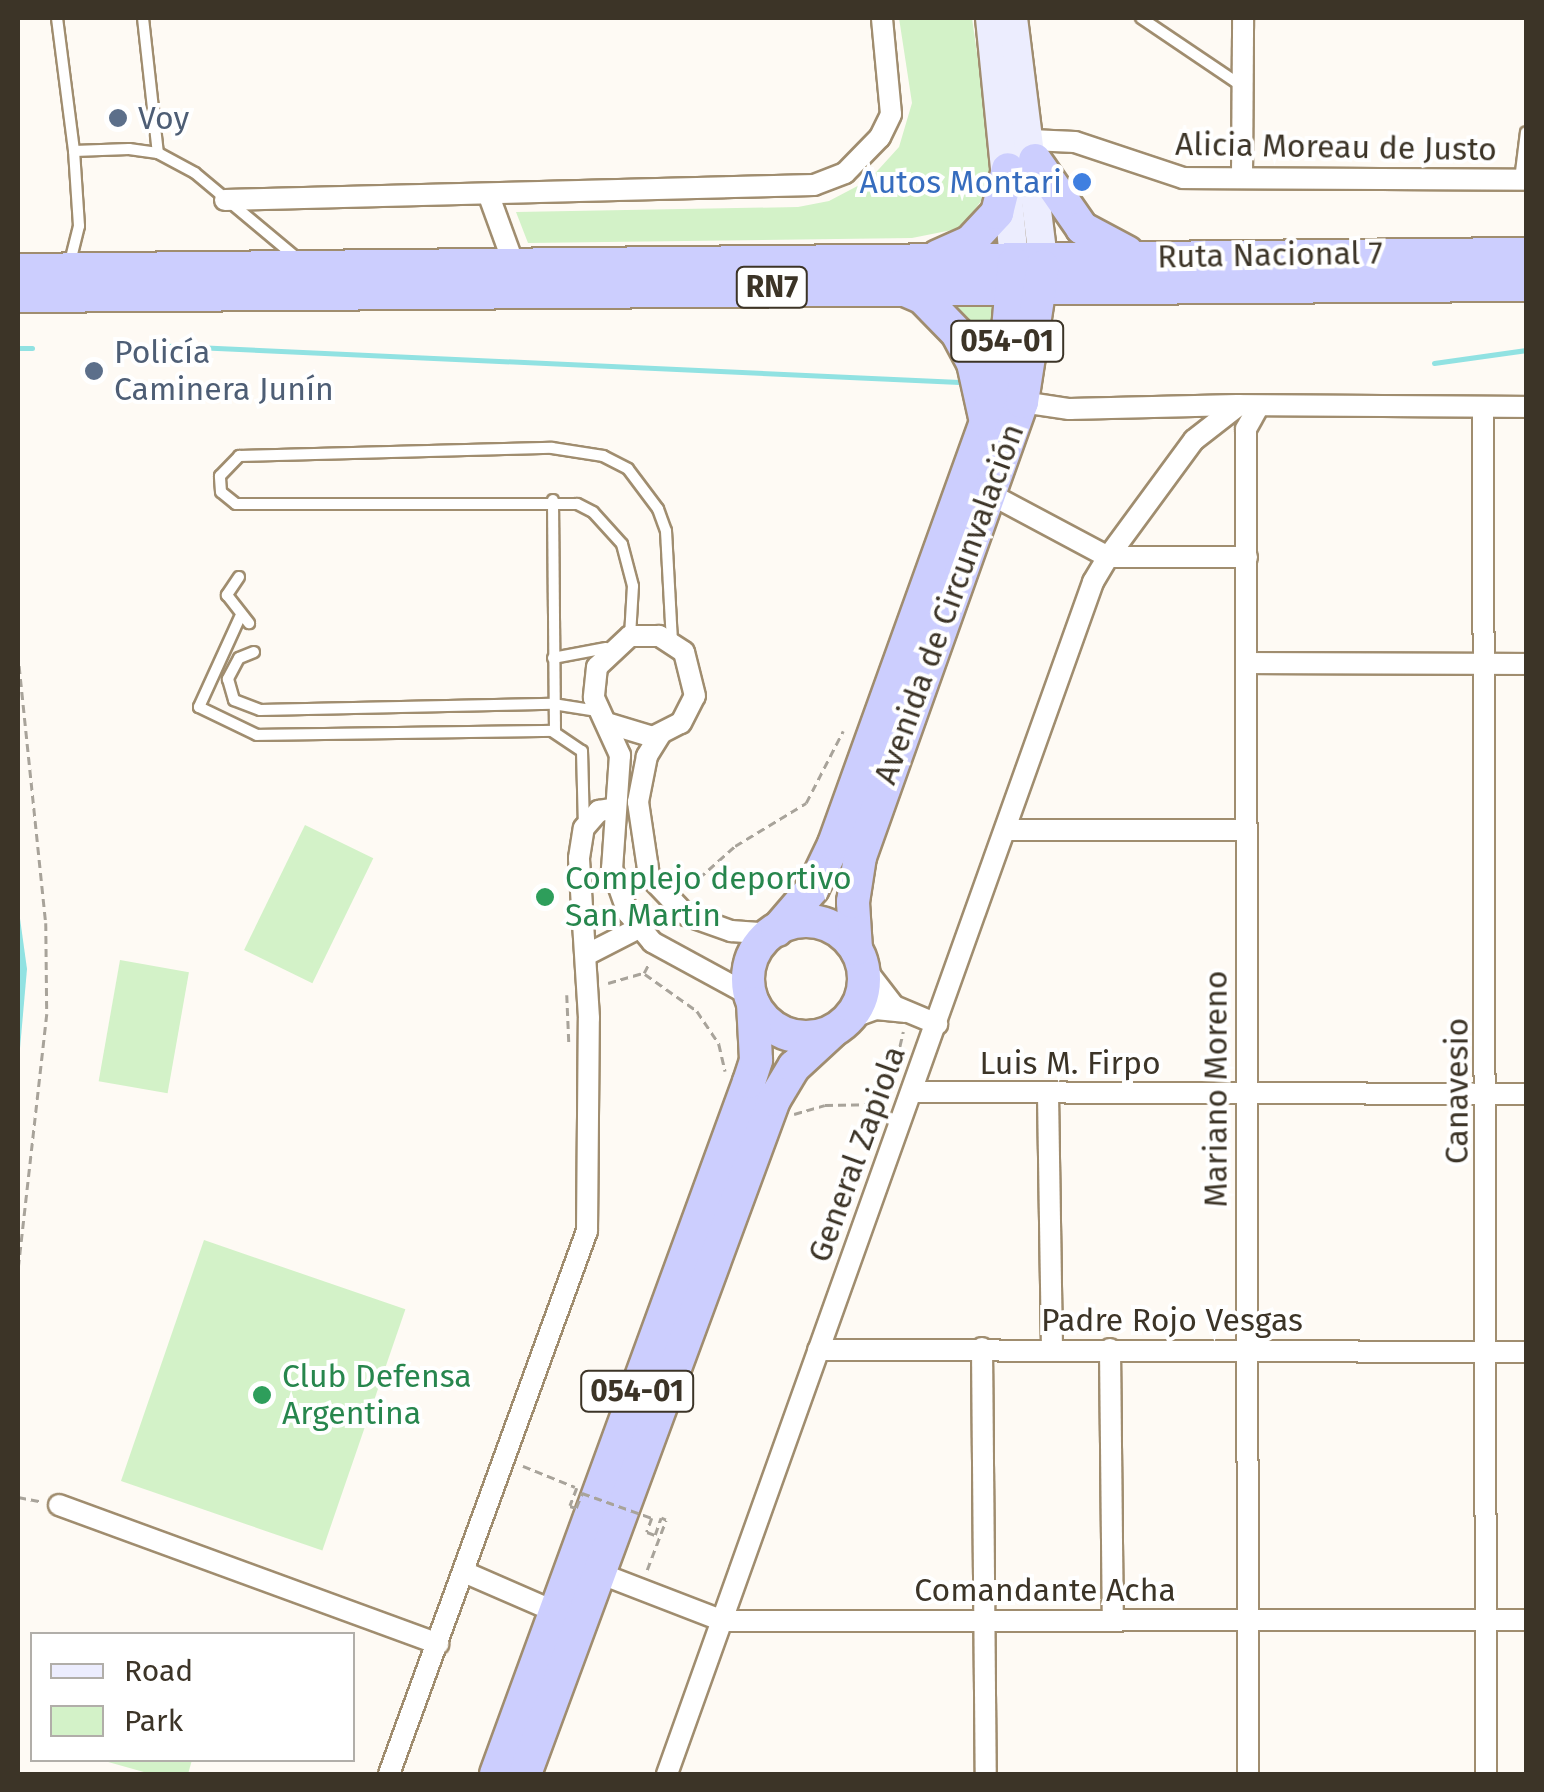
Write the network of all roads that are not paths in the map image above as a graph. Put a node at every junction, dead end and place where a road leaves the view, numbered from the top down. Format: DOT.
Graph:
graph roads {
  1 [pos="58,18"];
  2 [pos="142,18"];
  3 [pos="882,18"];
  4 [pos="990,18"];
  5 [pos="1013,18"];
  6 [pos="1141,18"];
  7 [pos="1243,18"];
  8 [pos="1243,86"];
  9 [pos="1526,132"];
  10 [pos="74,152"];
  11 [pos="158,153"];
  12 [pos="1025,156"];
  13 [pos="1242,177"];
  14 [pos="1523,180"];
  15 [pos="488,196"];
  16 [pos="225,200"];
  17 [pos="1526,254"];
  18 [pos="936,256"];
  19 [pos="1141,256"];
  20 [pos="513,262"];
  21 [pos="302,263"];
  22 [pos="18,270"];
  23 [pos="68,270"];
  24 [pos="1028,272"];
  25 [pos="1526,285"];
  26 [pos="897,286"];
  27 [pos="1113,286"];
  28 [pos="18,296"];
  29 [pos="1034,351"];
  30 [pos="1022,402"];
  31 [pos="1248,406"];
  32 [pos="1484,407"];
  33 [pos="1526,407"];
  34 [pos="986,422"];
  35 [pos="992,495"];
  36 [pos="553,500"];
  37 [pos="1108,556"];
  38 [pos="1247,557"];
  39 [pos="239,577"];
  40 [pos="623,640"];
  41 [pos="672,642"];
  42 [pos="254,652"];
  43 [pos="553,658"];
  44 [pos="1247,663"];
  45 [pos="1484,664"];
  46 [pos="1526,664"];
  47 [pos="553,704"];
  48 [pos="605,718"];
  49 [pos="552,731"];
  50 [pos="660,735"];
  51 [pos="612,809"];
  52 [pos="584,828"];
  53 [pos="1005,830"];
  54 [pos="1246,830"];
  55 [pos="639,928"];
  56 [pos="773,932"];
  57 [pos="586,954"];
  58 [pos="859,958"];
  59 [pos="752,1000"];
  60 [pos="906,1013"];
  61 [pos="936,1024"];
  62 [pos="840,1025"];
  63 [pos="912,1092"];
  64 [pos="1488,1093"];
  65 [pos="1048,1094"];
  66 [pos="1246,1094"];
  67 [pos="1526,1094"];
  68 [pos="982,1348"];
  69 [pos="1052,1349"];
  70 [pos="1110,1349"];
  71 [pos="818,1350"];
  72 [pos="1247,1350"];
  73 [pos="1488,1352"];
  74 [pos="1526,1352"];
  75 [pos="59,1506"];
  76 [pos="588,1568"];
  77 [pos="464,1572"];
  78 [pos="569,1617"];
  79 [pos="1113,1618"];
  80 [pos="1485,1620"];
  81 [pos="1526,1620"];
  82 [pos="722,1621"];
  83 [pos="984,1621"];
  84 [pos="1247,1621"];
  85 [pos="438,1644"];
  86 [pos="389,1774"];
  87 [pos="496,1774"];
  88 [pos="526,1774"];
  89 [pos="667,1774"];
  90 [pos="986,1774"];
  91 [pos="1248,1774"];
  92 [pos="1486,1774"];
  1 -- 10 [label="lane"];
  2 -- 11 [label="lane"];
  3 -- 15 [label="street"];
  4 -- 12 [label="main road, 054-01"];
  5 -- 12 [label="main road, 054-01"];
  6 -- 8 [label="lane"];
  7 -- 8 [label="street"];
  8 -- 13 [label="street"];
  9 -- 14 [label="lane"];
  10 -- 11 [label="lane"];
  10 -- 23 [label="lane"];
  11 -- 16 [label="lane"];
  12 -- 13 [label="street, Alicia Moreau de Justo"];
  12 -- 18 [label="highway"];
  12 -- 19 [label="highway"];
  12 -- 24 [label="main road, 054-01"];
  13 -- 14 [label="street, Alicia Moreau de Justo"];
  15 -- 16 [label="street"];
  15 -- 20 [label="street"];
  16 -- 21 [label="lane"];
  17 -- 19 [label="highway, Ruta Nacional 7 / RN7"];
  18 -- 20 [label="highway, RN7"];
  18 -- 24 [label="highway, RN7"];
  19 -- 24 [label="highway, Ruta Nacional 7 / RN7"];
  20 -- 21 [label="highway, RN7"];
  21 -- 23 [label="highway, RN7"];
  22 -- 23 [label="highway, RN7"];
  24 -- 26 [label="highway, RN7"];
  24 -- 27 [label="highway, RN7"];
  24 -- 29 [label="highway, Avenida de Circunvalación / 054-01"];
  24 -- 34 [label="highway, Avenida de Circunvalación / 054-01"];
  25 -- 27 [label="highway, RN7"];
  26 -- 28 [label="highway, RN7"];
  26 -- 34 [label="highway"];
  27 -- 29 [label="highway"];
  29 -- 30 [label="highway, Avenida de Circunvalación / 054-01"];
  30 -- 31 [label="street"];
  30 -- 35 [label="highway, Avenida de Circunvalación / 054-01"];
  31 -- 32 [label="street"];
  31 -- 37 [label="street, General Zapiola"];
  31 -- 38 [label="street, Mariano Moreno"];
  32 -- 33 [label="street"];
  32 -- 45 [label="street, Canavesio"];
  34 -- 56 [label="highway, Avenida de Circunvalación / 054-01"];
  35 -- 37 [label="street"];
  35 -- 58 [label="highway, Avenida de Circunvalación / 054-01"];
  36 -- 40 [label="lane"];
  36 -- 41 [label="lane"];
  36 -- 43 [label="lane"];
  37 -- 38 [label="street"];
  37 -- 53 [label="street, General Zapiola"];
  38 -- 44 [label="street, Mariano Moreno"];
  39 -- 49 [label="lane"];
  40 -- 41 [label="street"];
  40 -- 43 [label="lane"];
  40 -- 48 [label="street"];
  41 -- 50 [label="street"];
  42 -- 47 [label="lane"];
  43 -- 47 [label="lane"];
  44 -- 45 [label="street"];
  44 -- 54 [label="street, Mariano Moreno"];
  45 -- 46 [label="street"];
  45 -- 64 [label="street, Canavesio"];
  47 -- 48 [label="lane"];
  47 -- 49 [label="lane"];
  48 -- 50 [label="street"];
  48 -- 51 [label="street"];
  49 -- 52 [label="lane"];
  50 -- 56 [label="street"];
  51 -- 52 [label="street"];
  51 -- 55 [label="street"];
  52 -- 57 [label="street"];
  53 -- 54 [label="street"];
  53 -- 61 [label="street, General Zapiola"];
  54 -- 66 [label="street, Mariano Moreno"];
  55 -- 57 [label="street"];
  55 -- 59 [label="street"];
  56 -- 58 [label="highway"];
  56 -- 59 [label="highway, Avenida de Circunvalación / 054-01"];
  57 -- 77 [label="street"];
  58 -- 60 [label="street"];
  58 -- 62 [label="highway, Avenida de Circunvalación / 054-01"];
  59 -- 62 [label="highway"];
  59 -- 76 [label="highway, Avenida de Circunvalación / 054-01"];
  60 -- 61 [label="street"];
  60 -- 62 [label="street"];
  61 -- 63 [label="street, General Zapiola"];
  62 -- 76 [label="highway, Avenida de Circunvalación / 054-01"];
  63 -- 65 [label="street, Luis M. Firpo"];
  63 -- 71 [label="street, General Zapiola"];
  64 -- 66 [label="street, Luis M. Firpo"];
  64 -- 67 [label="street, Luis M. Firpo"];
  64 -- 73 [label="street, Canavesio"];
  65 -- 66 [label="street, Luis M. Firpo"];
  65 -- 69 [label="street"];
  66 -- 72 [label="street, Mariano Moreno"];
  68 -- 69 [label="street, Padre Rojo Vesgas"];
  68 -- 71 [label="street, Padre Rojo Vesgas"];
  68 -- 83 [label="street"];
  69 -- 70 [label="street, Padre Rojo Vesgas"];
  70 -- 72 [label="street, Padre Rojo Vesgas"];
  70 -- 79 [label="street"];
  71 -- 82 [label="street, General Zapiola"];
  72 -- 73 [label="street, Padre Rojo Vesgas"];
  72 -- 84 [label="street, Mariano Moreno"];
  73 -- 74 [label="street, Padre Rojo Vesgas"];
  73 -- 80 [label="street, Canavesio"];
  75 -- 85 [label="street"];
  76 -- 78 [label="highway, Avenida de Circunvalación / 054-01"];
  76 -- 82 [label="street, Comandante Acha"];
  77 -- 78 [label="street"];
  77 -- 85 [label="street"];
  78 -- 87 [label="highway, Avenida de Circunvalación / 054-01"];
  78 -- 88 [label="highway, Avenida de Circunvalación / 054-01"];
  79 -- 83 [label="street, Comandante Acha"];
  79 -- 84 [label="street, Comandante Acha"];
  80 -- 81 [label="street, Comandante Acha"];
  80 -- 84 [label="street, Comandante Acha"];
  80 -- 92 [label="street, Canavesio"];
  82 -- 83 [label="street, Comandante Acha"];
  82 -- 89 [label="street, General Zapiola"];
  83 -- 90 [label="street"];
  84 -- 91 [label="street, Mariano Moreno"];
  85 -- 86 [label="street"];
}
